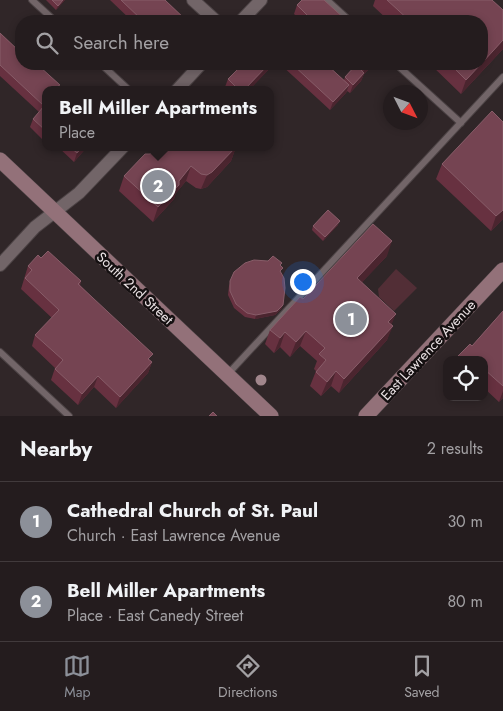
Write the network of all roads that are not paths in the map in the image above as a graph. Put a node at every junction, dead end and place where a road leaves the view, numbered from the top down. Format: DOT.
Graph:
graph roads {
  1 [pos="32,0"];
  2 [pos="193,0"];
  3 [pos="261,0"];
  4 [pos="327,0"];
  5 [pos="48,15"];
  6 [pos="209,15"];
  7 [pos="247,15"];
  8 [pos="343,15"];
  9 [pos="107,70"];
  10 [pos="195,70"];
  11 [pos="403,70"];
  12 [pos="503,77"];
  13 [pos="125,86"];
  14 [pos="181,86"];
  15 [pos="461,122"];
  16 [pos="118,151"];
  17 [pos="0,160"];
  18 [pos="55,213"];
  19 [pos="0,265"];
  20 [pos="503,270"];
  21 [pos="0,352"];
  22 [pos="227,375"];
  23 [pos="69,416"];
  24 [pos="271,416"];
  25 [pos="366,416"];
  1 -- 5 [label="lane"];
  2 -- 6 [label="street"];
  3 -- 7 [label="street"];
  4 -- 8 [label="lane"];
  9 -- 13 [label="lane"];
  10 -- 14 [label="street"];
  11 -- 15 [label="lane"];
  12 -- 15 [label="lane"];
  15 -- 22 [label="lane"];
  16 -- 18 [label="street"];
  17 -- 18 [label="main road, South 2nd Street"];
  18 -- 19 [label="street"];
  18 -- 22 [label="main road, South 2nd Street"];
  20 -- 25 [label="main road, East Lawrence Avenue"];
  21 -- 23 [label="lane"];
  22 -- 24 [label="main road, South 2nd Street"];
}
